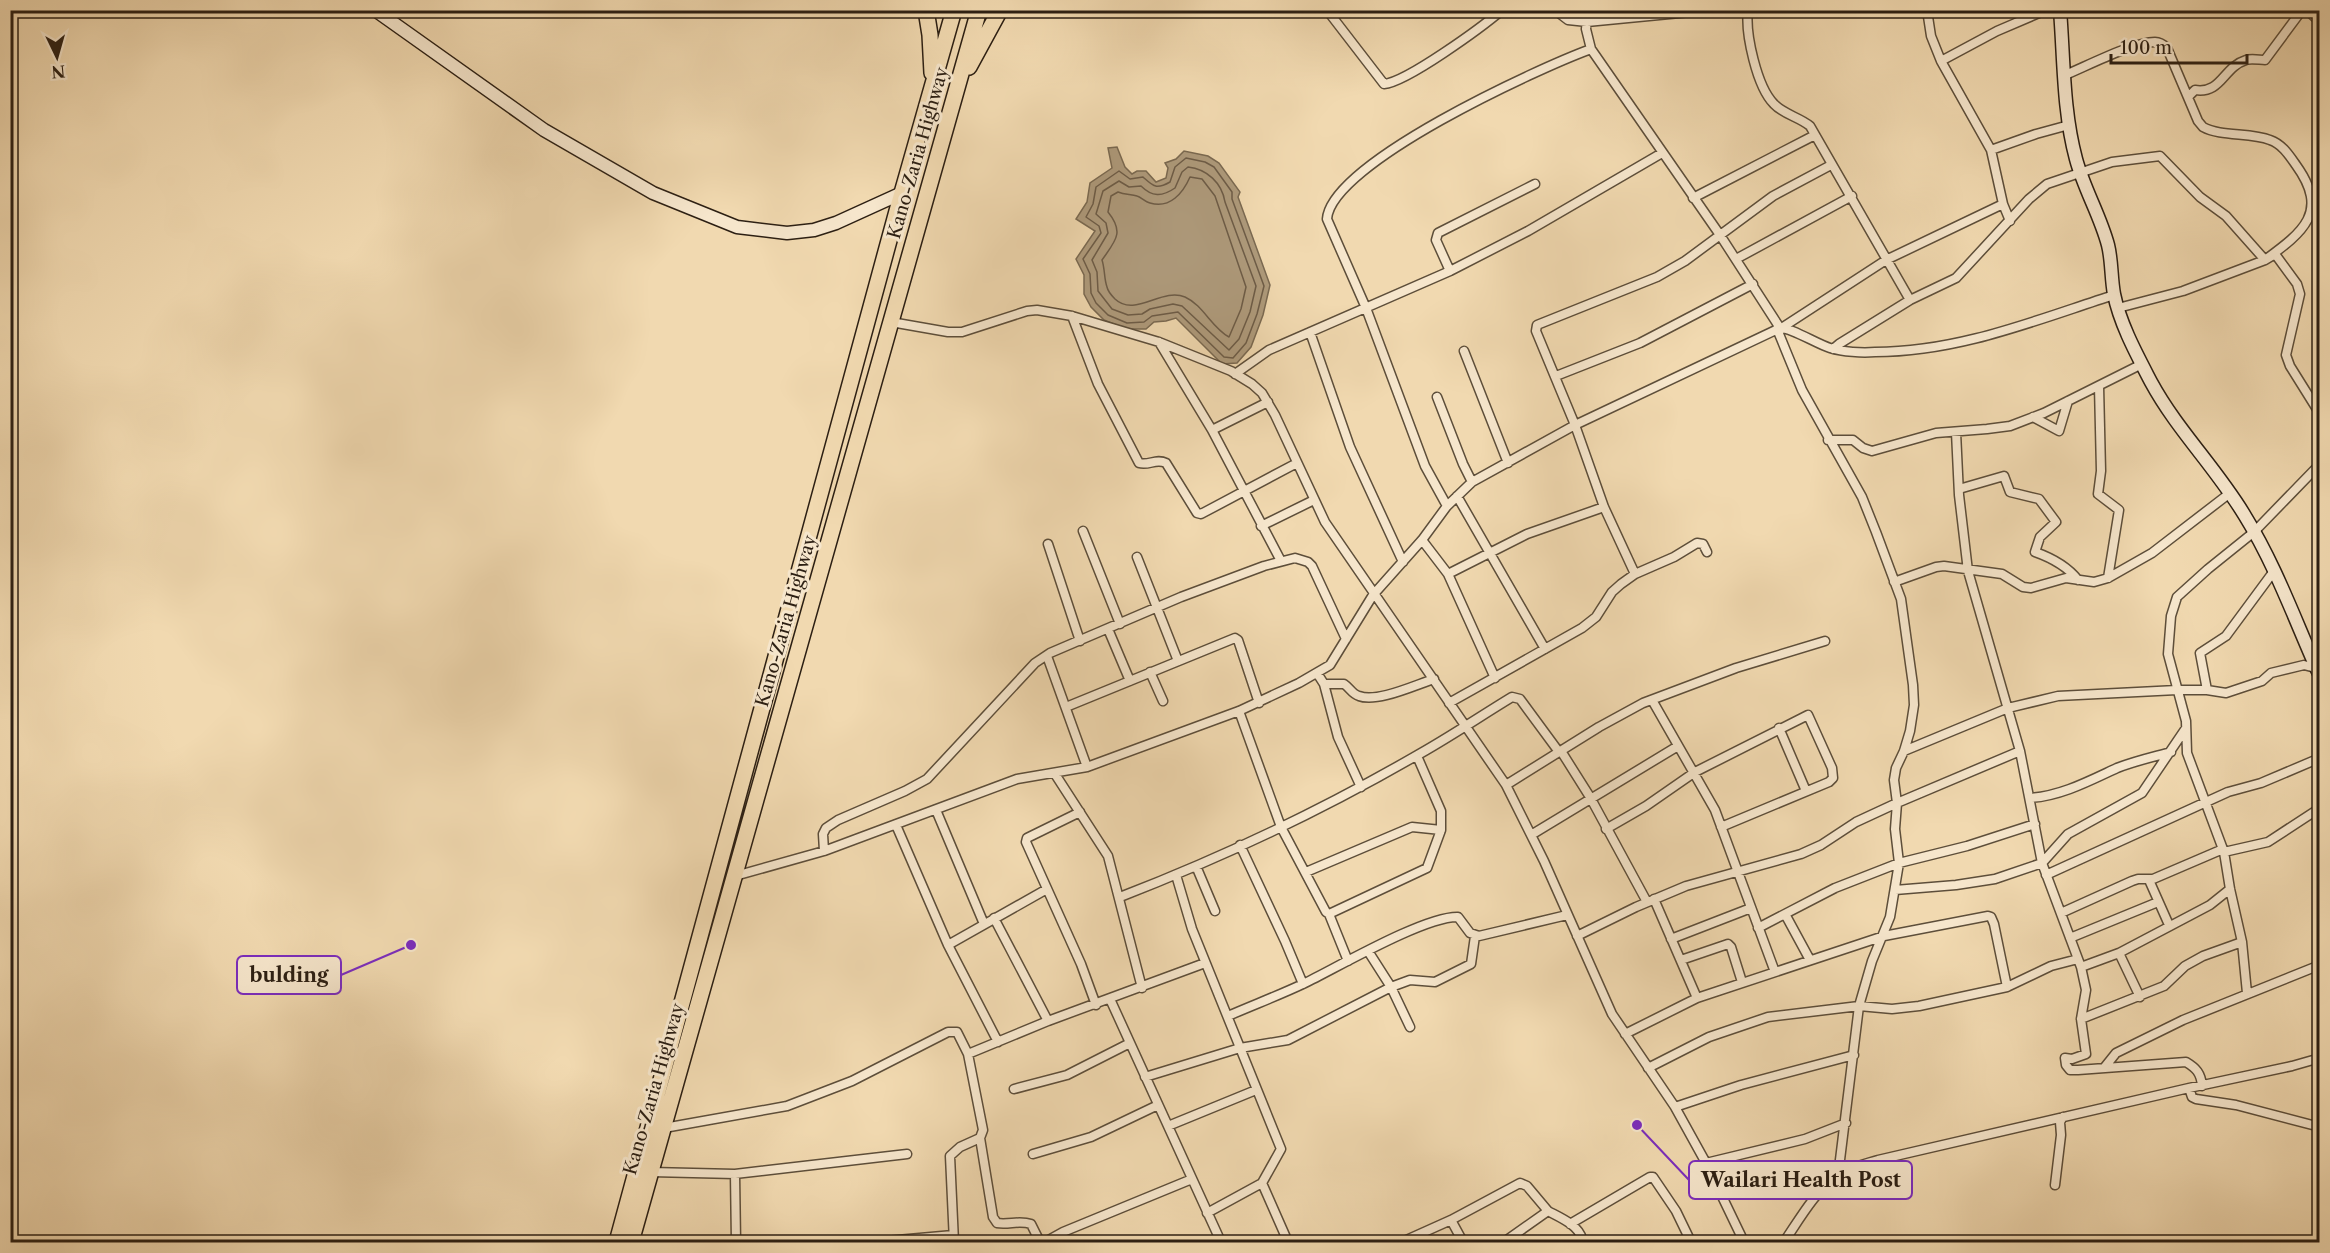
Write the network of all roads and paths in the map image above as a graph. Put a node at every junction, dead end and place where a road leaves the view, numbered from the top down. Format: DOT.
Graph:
graph roads {
  1 [pos="375,10"];
  2 [pos="926,10"];
  3 [pos="954,10"];
  4 [pos="979,10"];
  5 [pos="1000,10"];
  6 [pos="1327,10"];
  7 [pos="1502,10"];
  8 [pos="1555,10"];
  9 [pos="1588,10"];
  10 [pos="1711,10"];
  11 [pos="1748,10"];
  12 [pos="1927,10"];
  13 [pos="2046,10"];
  14 [pos="2060,10"];
  15 [pos="2302,10"];
  16 [pos="2307,10"];
  17 [pos="1674,12"];
  18 [pos="1587,22"];
  19 [pos="2319,22"];
  20 [pos="1591,49"];
  21 [pos="1941,61"];
  22 [pos="2065,75"];
  23 [pos="932,88"];
  24 [pos="956,90"];
  25 [pos="2188,97"];
  26 [pos="2069,125"];
  27 [pos="1815,135"];
  28 [pos="1991,150"];
  29 [pos="1662,153"];
  30 [pos="1831,165"];
  31 [pos="2081,172"];
  32 [pos="1535,184"];
  33 [pos="902,193"];
  34 [pos="1852,196"];
  35 [pos="1693,198"];
  36 [pos="2003,204"];
  37 [pos="2010,221"];
  38 [pos="1720,235"];
  39 [pos="1736,259"];
  40 [pos="1886,260"];
  41 [pos="2265,260"];
  42 [pos="1450,271"];
  43 [pos="1753,284"];
  44 [pos="2114,295"];
  45 [pos="1910,300"];
  46 [pos="1366,308"];
  47 [pos="2118,308"];
  48 [pos="1072,316"];
  49 [pos="891,322"];
  50 [pos="1780,328"];
  51 [pos="1310,332"];
  52 [pos="1159,342"];
  53 [pos="1833,349"];
  54 [pos="1464,351"];
  55 [pos="2142,364"];
  56 [pos="1235,374"];
  57 [pos="1556,376"];
  58 [pos="2098,386"];
  59 [pos="1437,397"];
  60 [pos="2068,401"];
  61 [pos="1268,402"];
  62 [pos="2319,414"];
  63 [pos="2033,417"];
  64 [pos="1575,425"];
  65 [pos="1212,430"];
  66 [pos="1956,432"];
  67 [pos="1828,440"];
  68 [pos="1297,463"];
  69 [pos="1508,463"];
  70 [pos="2319,464"];
  71 [pos="1472,482"];
  72 [pos="1959,489"];
  73 [pos="1243,492"];
  74 [pos="2230,493"];
  75 [pos="1457,496"];
  76 [pos="1314,500"];
  77 [pos="1447,506"];
  78 [pos="1604,507"];
  79 [pos="1261,526"];
  80 [pos="1083,531"];
  81 [pos="2254,532"];
  82 [pos="1422,540"];
  83 [pos="1048,544"];
  84 [pos="1490,551"];
  85 [pos="1707,552"];
  86 [pos="1137,557"];
  87 [pos="1281,561"];
  88 [pos="1403,562"];
  89 [pos="1968,571"];
  90 [pos="2274,571"];
  91 [pos="1448,574"];
  92 [pos="1635,574"];
  93 [pos="2108,578"];
  94 [pos="2078,581"];
  95 [pos="1894,582"];
  96 [pos="1373,595"];
  97 [pos="1158,607"];
  98 [pos="1120,624"];
  99 [pos="1108,629"];
  100 [pos="1346,639"];
  101 [pos="1080,641"];
  102 [pos="1825,641"];
  103 [pos="1545,649"];
  104 [pos="1047,656"];
  105 [pos="1178,660"];
  106 [pos="1150,672"];
  107 [pos="2318,672"];
  108 [pos="1317,673"];
  109 [pos="1495,678"];
  110 [pos="1434,679"];
  111 [pos="1130,681"];
  112 [pos="1324,684"];
  113 [pos="2177,690"];
  114 [pos="2207,690"];
  115 [pos="1652,700"];
  116 [pos="1163,701"];
  117 [pos="1259,703"];
  118 [pos="1449,703"];
  119 [pos="1066,707"];
  120 [pos="2008,708"];
  121 [pos="1239,711"];
  122 [pos="1465,726"];
  123 [pos="1779,728"];
  124 [pos="2186,728"];
  125 [pos="1678,746"];
  126 [pos="1904,751"];
  127 [pos="2020,751"];
  128 [pos="1560,752"];
  129 [pos="2171,752"];
  130 [pos="1417,756"];
  131 [pos="2319,758"];
  132 [pos="1087,767"];
  133 [pos="1695,772"];
  134 [pos="1055,774"];
  135 [pos="1506,785"];
  136 [pos="1361,787"];
  137 [pos="1806,791"];
  138 [pos="1590,797"];
  139 [pos="2030,798"];
  140 [pos="1897,803"];
  141 [pos="2206,803"];
  142 [pos="2319,808"];
  143 [pos="936,810"];
  144 [pos="1080,812"];
  145 [pos="2036,824"];
  146 [pos="896,825"];
  147 [pos="1281,827"];
  148 [pos="1721,827"];
  149 [pos="1606,829"];
  150 [pos="1440,830"];
  151 [pos="1531,835"];
  152 [pos="1240,846"];
  153 [pos="824,851"];
  154 [pos="2223,851"];
  155 [pos="1899,863"];
  156 [pos="2042,863"];
  157 [pos="1196,866"];
  158 [pos="1737,871"];
  159 [pos="1305,872"];
  160 [pos="1176,875"];
  161 [pos="2046,875"];
  162 [pos="735,876"];
  163 [pos="2149,880"];
  164 [pos="1047,889"];
  165 [pos="2230,889"];
  166 [pos="1895,890"];
  167 [pos="1120,897"];
  168 [pos="1651,900"];
  169 [pos="2158,902"];
  170 [pos="1751,908"];
  171 [pos="1215,911"];
  172 [pos="2061,913"];
  173 [pos="1329,914"];
  174 [pos="1785,914"];
  175 [pos="1568,915"];
  176 [pos="994,918"];
  177 [pos="984,924"];
  178 [pos="2169,925"];
  179 [pos="1758,928"];
  180 [pos="1475,936"];
  181 [pos="1577,936"];
  182 [pos="1884,936"];
  183 [pos="2070,938"];
  184 [pos="1671,939"];
  185 [pos="2242,942"];
  186 [pos="948,945"];
  187 [pos="1368,951"];
  188 [pos="2119,953"];
  189 [pos="1681,960"];
  190 [pos="1810,960"];
  191 [pos="1348,961"];
  192 [pos="1205,963"];
  193 [pos="2079,963"];
  194 [pos="2319,965"];
  195 [pos="1775,972"];
  196 [pos="1742,982"];
  197 [pos="1303,984"];
  198 [pos="1390,987"];
  199 [pos="2007,987"];
  200 [pos="1142,988"];
  201 [pos="2247,993"];
  202 [pos="2140,997"];
  203 [pos="1697,998"];
  204 [pos="1110,999"];
  205 [pos="1096,1005"];
  206 [pos="1859,1006"];
  207 [pos="1228,1016"];
  208 [pos="2082,1019"];
  209 [pos="1048,1021"];
  210 [pos="1410,1027"];
  211 [pos="1625,1034"];
  212 [pos="998,1042"];
  213 [pos="1130,1043"];
  214 [pos="1240,1048"];
  215 [pos="968,1054"];
  216 [pos="1854,1055"];
  217 [pos="2319,1058"];
  218 [pos="1648,1068"];
  219 [pos="2104,1068"];
  220 [pos="1145,1077"];
  221 [pos="2202,1086"];
  222 [pos="2189,1088"];
  223 [pos="1014,1089"];
  224 [pos="1256,1090"];
  225 [pos="1158,1105"];
  226 [pos="1675,1107"];
  227 [pos="2063,1117"];
  228 [pos="1846,1123"];
  229 [pos="1168,1126"];
  230 [pos="2319,1127"];
  231 [pos="664,1128"];
  232 [pos="980,1138"];
  233 [pos="907,1154"];
  234 [pos="1033,1154"];
  235 [pos="1706,1163"];
  236 [pos="651,1172"];
  237 [pos="735,1174"];
  238 [pos="1838,1176"];
  239 [pos="1192,1179"];
  240 [pos="1262,1183"];
  241 [pos="2055,1185"];
  242 [pos="1548,1211"];
  243 [pos="1208,1213"];
  244 [pos="1451,1220"];
  245 [pos="1570,1224"];
  246 [pos="953,1238"];
  247 [pos="903,1241"];
  248 [pos="617,1242"];
  249 [pos="631,1242"];
  250 [pos="736,1242"];
  251 [pos="875,1242"];
  252 [pos="1042,1242"];
  253 [pos="1221,1242"];
  254 [pos="1288,1242"];
  255 [pos="1402,1242"];
  256 [pos="1463,1242"];
  257 [pos="1504,1242"];
  258 [pos="1577,1242"];
  259 [pos="1691,1242"];
  260 [pos="1744,1242"];
  261 [pos="1784,1242"];
  1 -- 33 [label="street"];
  2 -- 23 [label="highway"];
  3 -- 23 [label="highway, Kano-Zaria Highway"];
  4 -- 24 [label="highway, Kano-Zaria Highway"];
  5 -- 24 [label="highway"];
  6 -- 7 [label="street"];
  8 -- 18 [label="street"];
  9 -- 18 [label="street"];
  10 -- 17 [label="street"];
  11 -- 27 [label="street"];
  12 -- 21 [label="street"];
  13 -- 21 [label="street"];
  14 -- 22 [label="street"];
  15 -- 25 [label="street"];
  16 -- 19 [label="street"];
  17 -- 18 [label="street"];
  18 -- 20 [label="street"];
  20 -- 29 [label="street"];
  20 -- 46 [label="street"];
  21 -- 28 [label="street"];
  22 -- 25 [label="street"];
  22 -- 26 [label="street"];
  23 -- 33 [label="highway, Kano-Zaria Highway"];
  24 -- 49 [label="highway, Kano-Zaria Highway"];
  25 -- 41 [label="street"];
  26 -- 28 [label="street"];
  26 -- 31 [label="street"];
  27 -- 30 [label="street"];
  27 -- 35 [label="street"];
  28 -- 36 [label="street"];
  29 -- 35 [label="street"];
  29 -- 42 [label="street"];
  30 -- 34 [label="street"];
  30 -- 38 [label="street"];
  31 -- 37 [label="street"];
  31 -- 41 [label="street"];
  31 -- 44 [label="street"];
  32 -- 42 [label="street"];
  33 -- 248 [label="highway, Kano-Zaria Highway"];
  34 -- 39 [label="street"];
  34 -- 40 [label="street"];
  35 -- 38 [label="street"];
  36 -- 37 [label="street"];
  36 -- 40 [label="street"];
  37 -- 45 [label="street"];
  38 -- 39 [label="street"];
  38 -- 57 [label="street"];
  39 -- 43 [label="street"];
  40 -- 45 [label="street"];
  40 -- 50 [label="street"];
  41 -- 47 [label="street"];
  41 -- 62 [label="street"];
  42 -- 46 [label="street"];
  43 -- 50 [label="street"];
  43 -- 57 [label="street"];
  44 -- 47 [label="street"];
  44 -- 53 [label="street"];
  45 -- 53 [label="street"];
  46 -- 51 [label="street"];
  46 -- 77 [label="street"];
  47 -- 55 [label="street"];
  48 -- 49 [label="street"];
  48 -- 52 [label="street"];
  48 -- 73 [label="street"];
  49 -- 162 [label="highway, Kano-Zaria Highway"];
  50 -- 53 [label="street"];
  50 -- 64 [label="street"];
  50 -- 67 [label="street"];
  51 -- 56 [label="street"];
  51 -- 88 [label="street"];
  52 -- 56 [label="street"];
  52 -- 65 [label="street"];
  54 -- 69 [label="street"];
  55 -- 58 [label="street"];
  55 -- 74 [label="street"];
  56 -- 61 [label="street"];
  57 -- 64 [label="street"];
  58 -- 60 [label="street"];
  58 -- 93 [label="street"];
  59 -- 71 [label="street"];
  60 -- 63 [label="street"];
  60 -- 63 [label="street"];
  61 -- 65 [label="street"];
  61 -- 68 [label="street"];
  63 -- 66 [label="street"];
  64 -- 69 [label="street"];
  64 -- 78 [label="street"];
  65 -- 73 [label="street"];
  66 -- 67 [label="street"];
  66 -- 72 [label="street"];
  67 -- 95 [label="street"];
  68 -- 73 [label="street"];
  68 -- 76 [label="street"];
  69 -- 71 [label="street"];
  70 -- 81 [label="street"];
  71 -- 75 [label="street"];
  72 -- 89 [label="street"];
  72 -- 94 [label="street"];
  73 -- 79 [label="street"];
  74 -- 81 [label="street"];
  74 -- 93 [label="street"];
  75 -- 77 [label="street"];
  75 -- 84 [label="street"];
  76 -- 79 [label="street"];
  76 -- 96 [label="street"];
  77 -- 82 [label="street"];
  78 -- 84 [label="street"];
  78 -- 92 [label="street"];
  79 -- 87 [label="street"];
  80 -- 98 [label="street"];
  81 -- 90 [label="street"];
  81 -- 113 [label="street"];
  82 -- 88 [label="street"];
  82 -- 91 [label="street"];
  83 -- 101 [label="street"];
  84 -- 91 [label="street"];
  84 -- 103 [label="street"];
  85 -- 92 [label="street"];
  86 -- 97 [label="street"];
  87 -- 97 [label="street"];
  87 -- 100 [label="street"];
  88 -- 96 [label="street"];
  89 -- 94 [label="street"];
  89 -- 95 [label="street"];
  89 -- 120 [label="street"];
  90 -- 107 [label="street"];
  90 -- 114 [label="street"];
  91 -- 109 [label="street"];
  92 -- 103 [label="street"];
  93 -- 94 [label="street"];
  95 -- 126 [label="street"];
  96 -- 100 [label="street"];
  96 -- 110 [label="street"];
  97 -- 98 [label="street"];
  97 -- 105 [label="street"];
  98 -- 99 [label="street"];
  99 -- 101 [label="street"];
  99 -- 111 [label="street"];
  100 -- 108 [label="street"];
  101 -- 104 [label="street"];
  102 -- 115 [label="street"];
  103 -- 109 [label="street"];
  104 -- 119 [label="street"];
  104 -- 153 [label="street"];
  105 -- 106 [label="street"];
  105 -- 117 [label="street"];
  106 -- 111 [label="street"];
  106 -- 116 [label="street"];
  107 -- 114 [label="street"];
  108 -- 112 [label="street"];
  108 -- 117 [label="street"];
  109 -- 118 [label="street"];
  110 -- 112 [label="street"];
  110 -- 118 [label="street"];
  111 -- 119 [label="street"];
  112 -- 136 [label="street"];
  113 -- 114 [label="street"];
  113 -- 120 [label="street"];
  113 -- 124 [label="street"];
  115 -- 125 [label="street"];
  115 -- 128 [label="street"];
  117 -- 121 [label="street"];
  118 -- 122 [label="street"];
  119 -- 132 [label="street"];
  120 -- 126 [label="street"];
  120 -- 127 [label="street"];
  121 -- 132 [label="street"];
  121 -- 147 [label="street"];
  122 -- 128 [label="street"];
  122 -- 130 [label="street"];
  122 -- 135 [label="street"];
  123 -- 133 [label="street"];
  123 -- 137 [label="street"];
  123 -- 137 [label="street"];
  124 -- 129 [label="street"];
  124 -- 141 [label="street"];
  125 -- 133 [label="street"];
  125 -- 138 [label="street"];
  126 -- 140 [label="street"];
  127 -- 139 [label="street"];
  127 -- 140 [label="street"];
  128 -- 135 [label="street"];
  128 -- 138 [label="street"];
  129 -- 139 [label="street"];
  129 -- 156 [label="street"];
  130 -- 136 [label="street"];
  130 -- 150 [label="street"];
  131 -- 141 [label="street"];
  132 -- 134 [label="street"];
  133 -- 148 [label="street"];
  133 -- 149 [label="street"];
  134 -- 143 [label="street"];
  134 -- 144 [label="street"];
  135 -- 151 [label="street"];
  136 -- 147 [label="street"];
  137 -- 148 [label="street"];
  138 -- 149 [label="street"];
  138 -- 151 [label="street"];
  139 -- 145 [label="street"];
  140 -- 155 [label="street"];
  140 -- 158 [label="street"];
  141 -- 154 [label="street"];
  141 -- 161 [label="street"];
  142 -- 154 [label="street"];
  143 -- 146 [label="street"];
  143 -- 177 [label="street"];
  144 -- 164 [label="street"];
  144 -- 167 [label="street"];
  145 -- 155 [label="street"];
  145 -- 156 [label="street"];
  146 -- 153 [label="street"];
  146 -- 186 [label="street"];
  147 -- 152 [label="street"];
  147 -- 159 [label="street"];
  148 -- 158 [label="street"];
  149 -- 168 [label="street"];
  150 -- 159 [label="street"];
  150 -- 173 [label="street"];
  151 -- 175 [label="street"];
  152 -- 157 [label="street"];
  152 -- 197 [label="street"];
  153 -- 162 [label="street"];
  154 -- 163 [label="street"];
  154 -- 165 [label="street"];
  155 -- 166 [label="street"];
  155 -- 174 [label="street"];
  156 -- 161 [label="street"];
  156 -- 166 [label="street"];
  157 -- 160 [label="street"];
  157 -- 171 [label="street"];
  158 -- 168 [label="street"];
  158 -- 170 [label="street"];
  159 -- 173 [label="street"];
  160 -- 167 [label="street"];
  160 -- 192 [label="street"];
  161 -- 172 [label="street"];
  162 -- 231 [label="highway, Kano-Zaria Highway"];
  163 -- 169 [label="street"];
  163 -- 172 [label="street"];
  164 -- 176 [label="street"];
  164 -- 205 [label="street"];
  165 -- 178 [label="street"];
  165 -- 185 [label="street"];
  166 -- 182 [label="street"];
  167 -- 200 [label="street"];
  168 -- 181 [label="street"];
  168 -- 184 [label="street"];
  169 -- 178 [label="street"];
  169 -- 183 [label="street"];
  170 -- 179 [label="street"];
  170 -- 184 [label="street"];
  172 -- 183 [label="street"];
  173 -- 191 [label="street"];
  174 -- 179 [label="street"];
  174 -- 190 [label="street"];
  175 -- 180 [label="street"];
  175 -- 181 [label="street"];
  176 -- 177 [label="street"];
  176 -- 209 [label="street"];
  177 -- 186 [label="street"];
  178 -- 188 [label="street"];
  179 -- 195 [label="street"];
  180 -- 187 [label="street"];
  180 -- 198 [label="street"];
  181 -- 211 [label="street"];
  182 -- 190 [label="street"];
  182 -- 199 [label="street"];
  182 -- 206 [label="street"];
  183 -- 193 [label="street"];
  184 -- 189 [label="street"];
  185 -- 201 [label="street"];
  185 -- 202 [label="street"];
  186 -- 212 [label="street"];
  187 -- 191 [label="street"];
  187 -- 198 [label="street"];
  188 -- 193 [label="street"];
  188 -- 202 [label="street"];
  189 -- 196 [label="street"];
  189 -- 203 [label="street"];
  190 -- 195 [label="street"];
  191 -- 197 [label="street"];
  192 -- 200 [label="street"];
  192 -- 207 [label="street"];
  193 -- 199 [label="street"];
  193 -- 208 [label="street"];
  194 -- 201 [label="street"];
  195 -- 196 [label="street"];
  196 -- 203 [label="street"];
  197 -- 207 [label="street"];
  198 -- 210 [label="street"];
  198 -- 214 [label="street"];
  199 -- 206 [label="street"];
  200 -- 204 [label="street"];
  201 -- 219 [label="street"];
  202 -- 208 [label="street"];
  203 -- 211 [label="street"];
  204 -- 205 [label="street"];
  204 -- 213 [label="street"];
  205 -- 209 [label="street"];
  206 -- 216 [label="street"];
  206 -- 218 [label="street"];
  207 -- 214 [label="street"];
  208 -- 219 [label="street"];
  209 -- 212 [label="street"];
  211 -- 218 [label="street"];
  212 -- 215 [label="street"];
  213 -- 220 [label="street"];
  213 -- 223 [label="street"];
  214 -- 220 [label="street"];
  214 -- 224 [label="street"];
  215 -- 231 [label="street"];
  215 -- 232 [label="street"];
  216 -- 226 [label="street"];
  216 -- 228 [label="street"];
  217 -- 221 [label="street"];
  218 -- 226 [label="street"];
  219 -- 221 [label="street"];
  220 -- 225 [label="street"];
  221 -- 222 [label="street"];
  222 -- 227 [label="street"];
  222 -- 230 [label="street"];
  224 -- 229 [label="street"];
  224 -- 240 [label="street"];
  225 -- 229 [label="street"];
  225 -- 234 [label="street"];
  226 -- 235 [label="street"];
  227 -- 238 [label="street"];
  227 -- 241 [label="street"];
  228 -- 235 [label="street"];
  228 -- 238 [label="street"];
  229 -- 239 [label="street"];
  231 -- 236 [label="highway, Kano-Zaria Highway"];
  232 -- 246 [label="street"];
  232 -- 252 [label="street"];
  233 -- 237 [label="street"];
  235 -- 260 [label="street"];
  236 -- 237 [label="street"];
  236 -- 249 [label="highway, Kano-Zaria Highway"];
  237 -- 250 [label="street"];
  238 -- 261 [label="street"];
  239 -- 243 [label="street"];
  239 -- 252 [label="street"];
  240 -- 243 [label="street"];
  240 -- 254 [label="street"];
  242 -- 244 [label="street"];
  242 -- 245 [label="street"];
  242 -- 257 [label="street"];
  243 -- 253 [label="street"];
  244 -- 255 [label="street"];
  244 -- 256 [label="street"];
  245 -- 258 [label="street"];
  245 -- 259 [label="street"];
  246 -- 247 [label="street"];
  247 -- 251 [label="street"];
}
